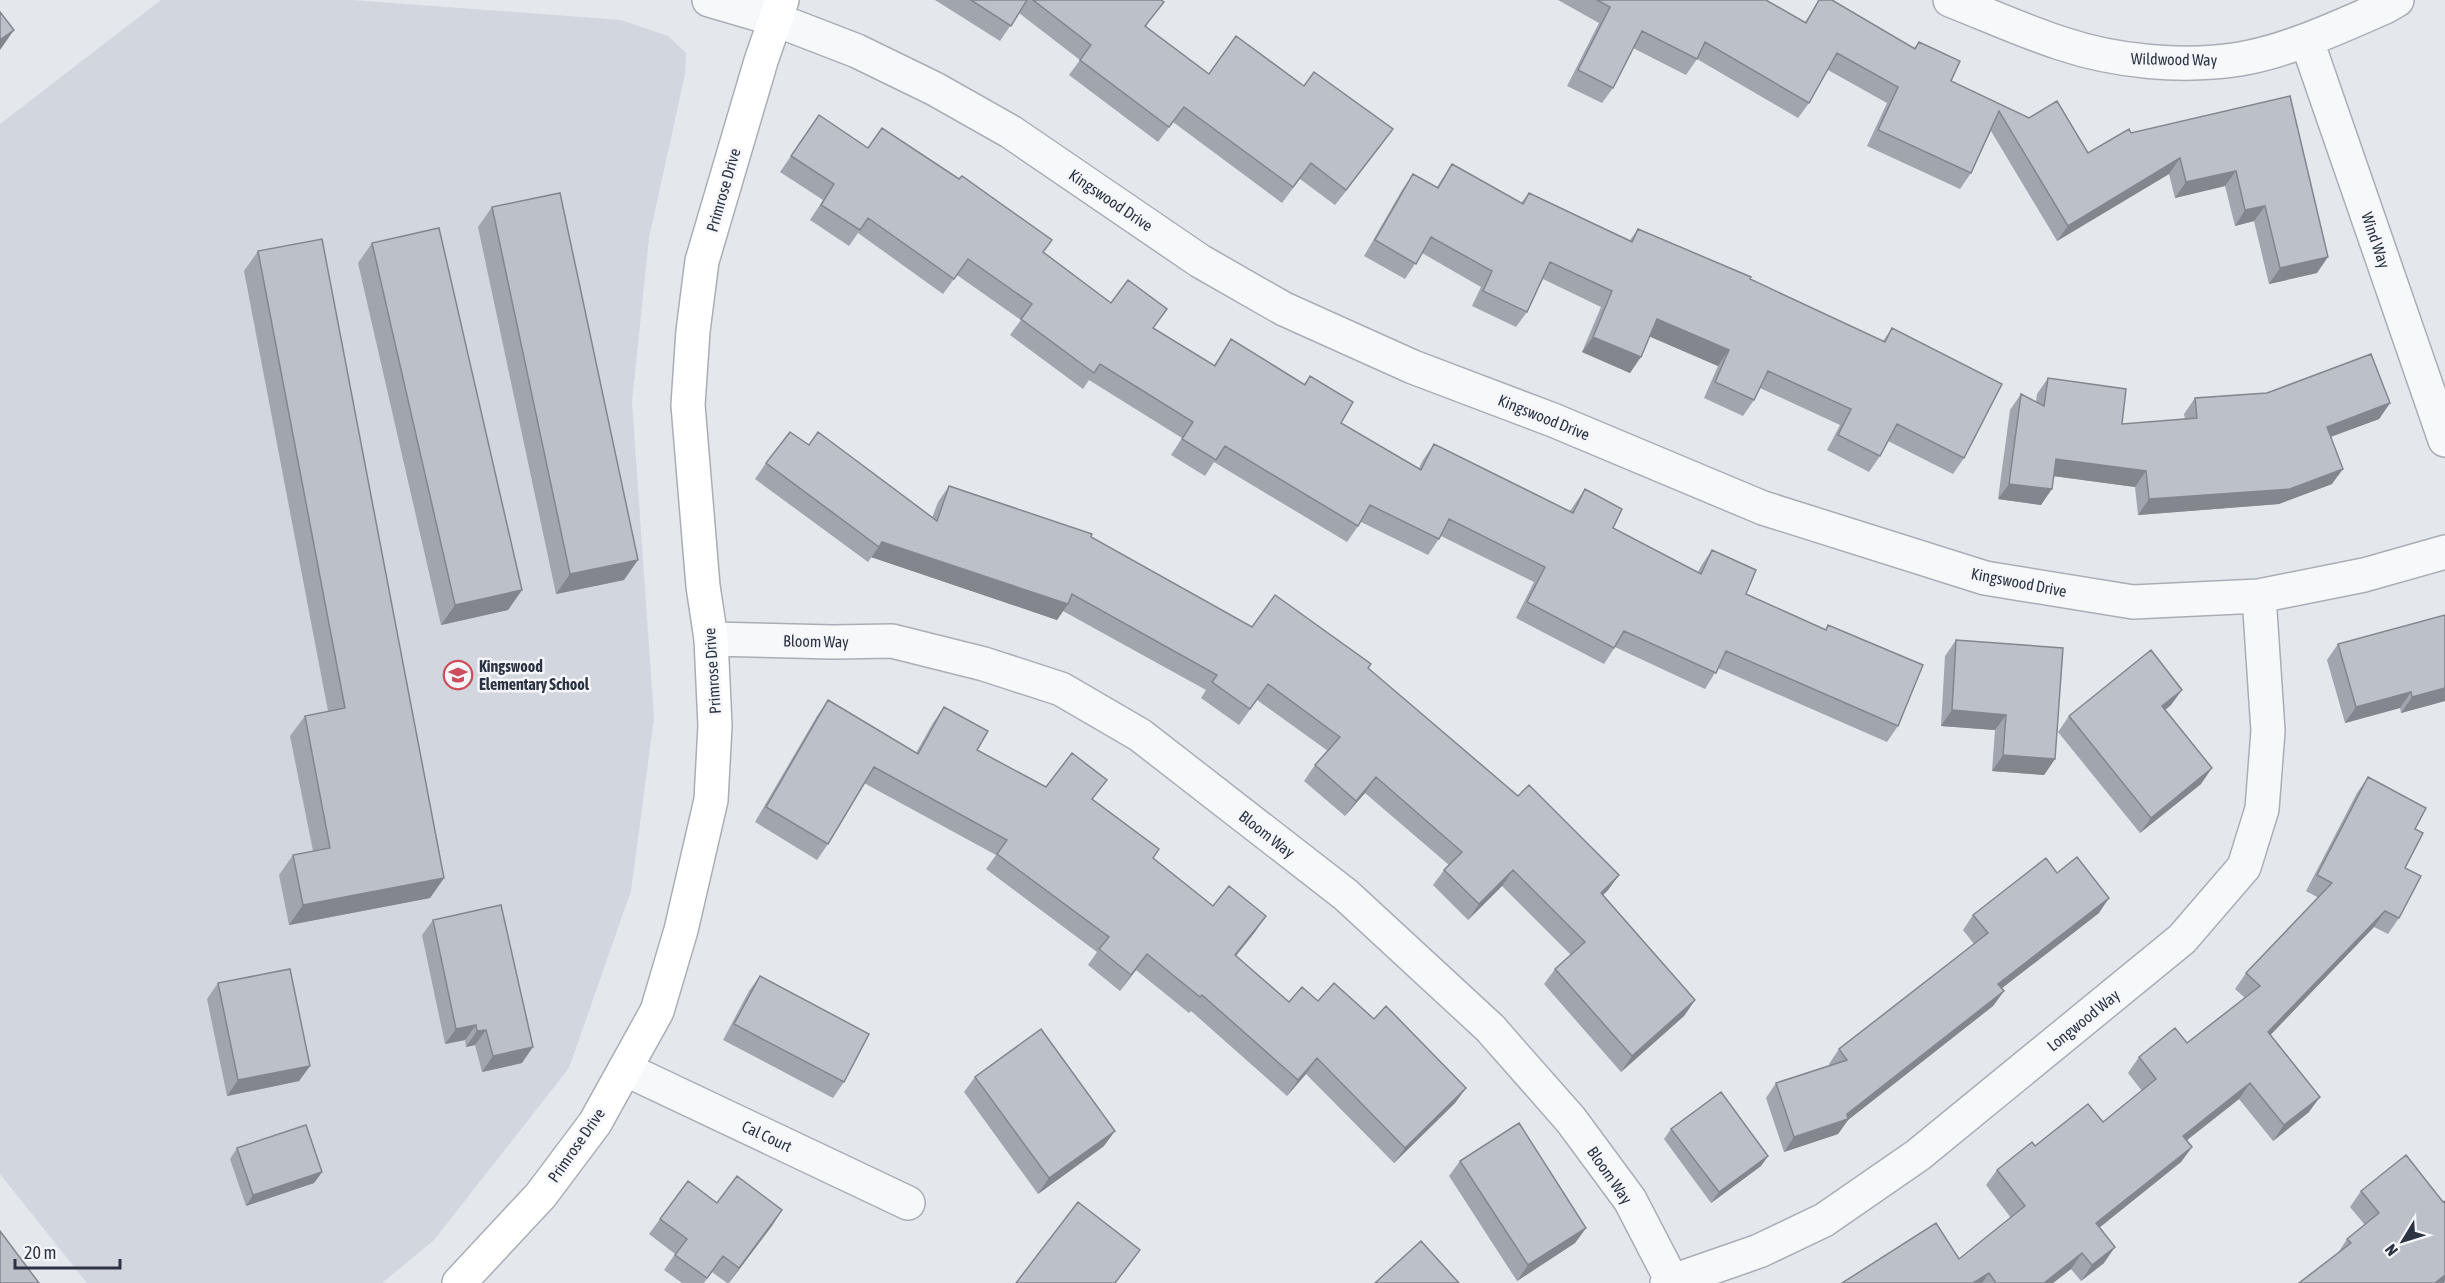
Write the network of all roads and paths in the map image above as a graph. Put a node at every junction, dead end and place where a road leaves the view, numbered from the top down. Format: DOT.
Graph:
graph roads {
  1 [pos="709,0"];
  2 [pos="1950,0"];
  3 [pos="2397,0"];
  4 [pos="778,9"];
  5 [pos="2307,41"];
  6 [pos="2445,440"];
  7 [pos="2445,552"];
  8 [pos="2259,596"];
  9 [pos="711,639"];
  10 [pos="625,1069"];
  11 [pos="908,1203"];
  12 [pos="1670,1282"];
  13 [pos="459,1283"];
  1 -- 4 [label="street, Kingswood Drive"];
  2 -- 5 [label="street, Wildwood Way"];
  3 -- 5 [label="street, Wildwood Way"];
  4 -- 8 [label="street, Kingswood Drive"];
  4 -- 9 [label="street, Primrose Drive"];
  5 -- 6 [label="street, Wind Way"];
  7 -- 8 [label="street, Kingswood Drive"];
  8 -- 12 [label="street, Longwood Way"];
  9 -- 10 [label="street, Primrose Drive"];
  9 -- 12 [label="street, Bloom Way"];
  10 -- 11 [label="street, Cal Court"];
  10 -- 13 [label="street, Primrose Drive"];
}
